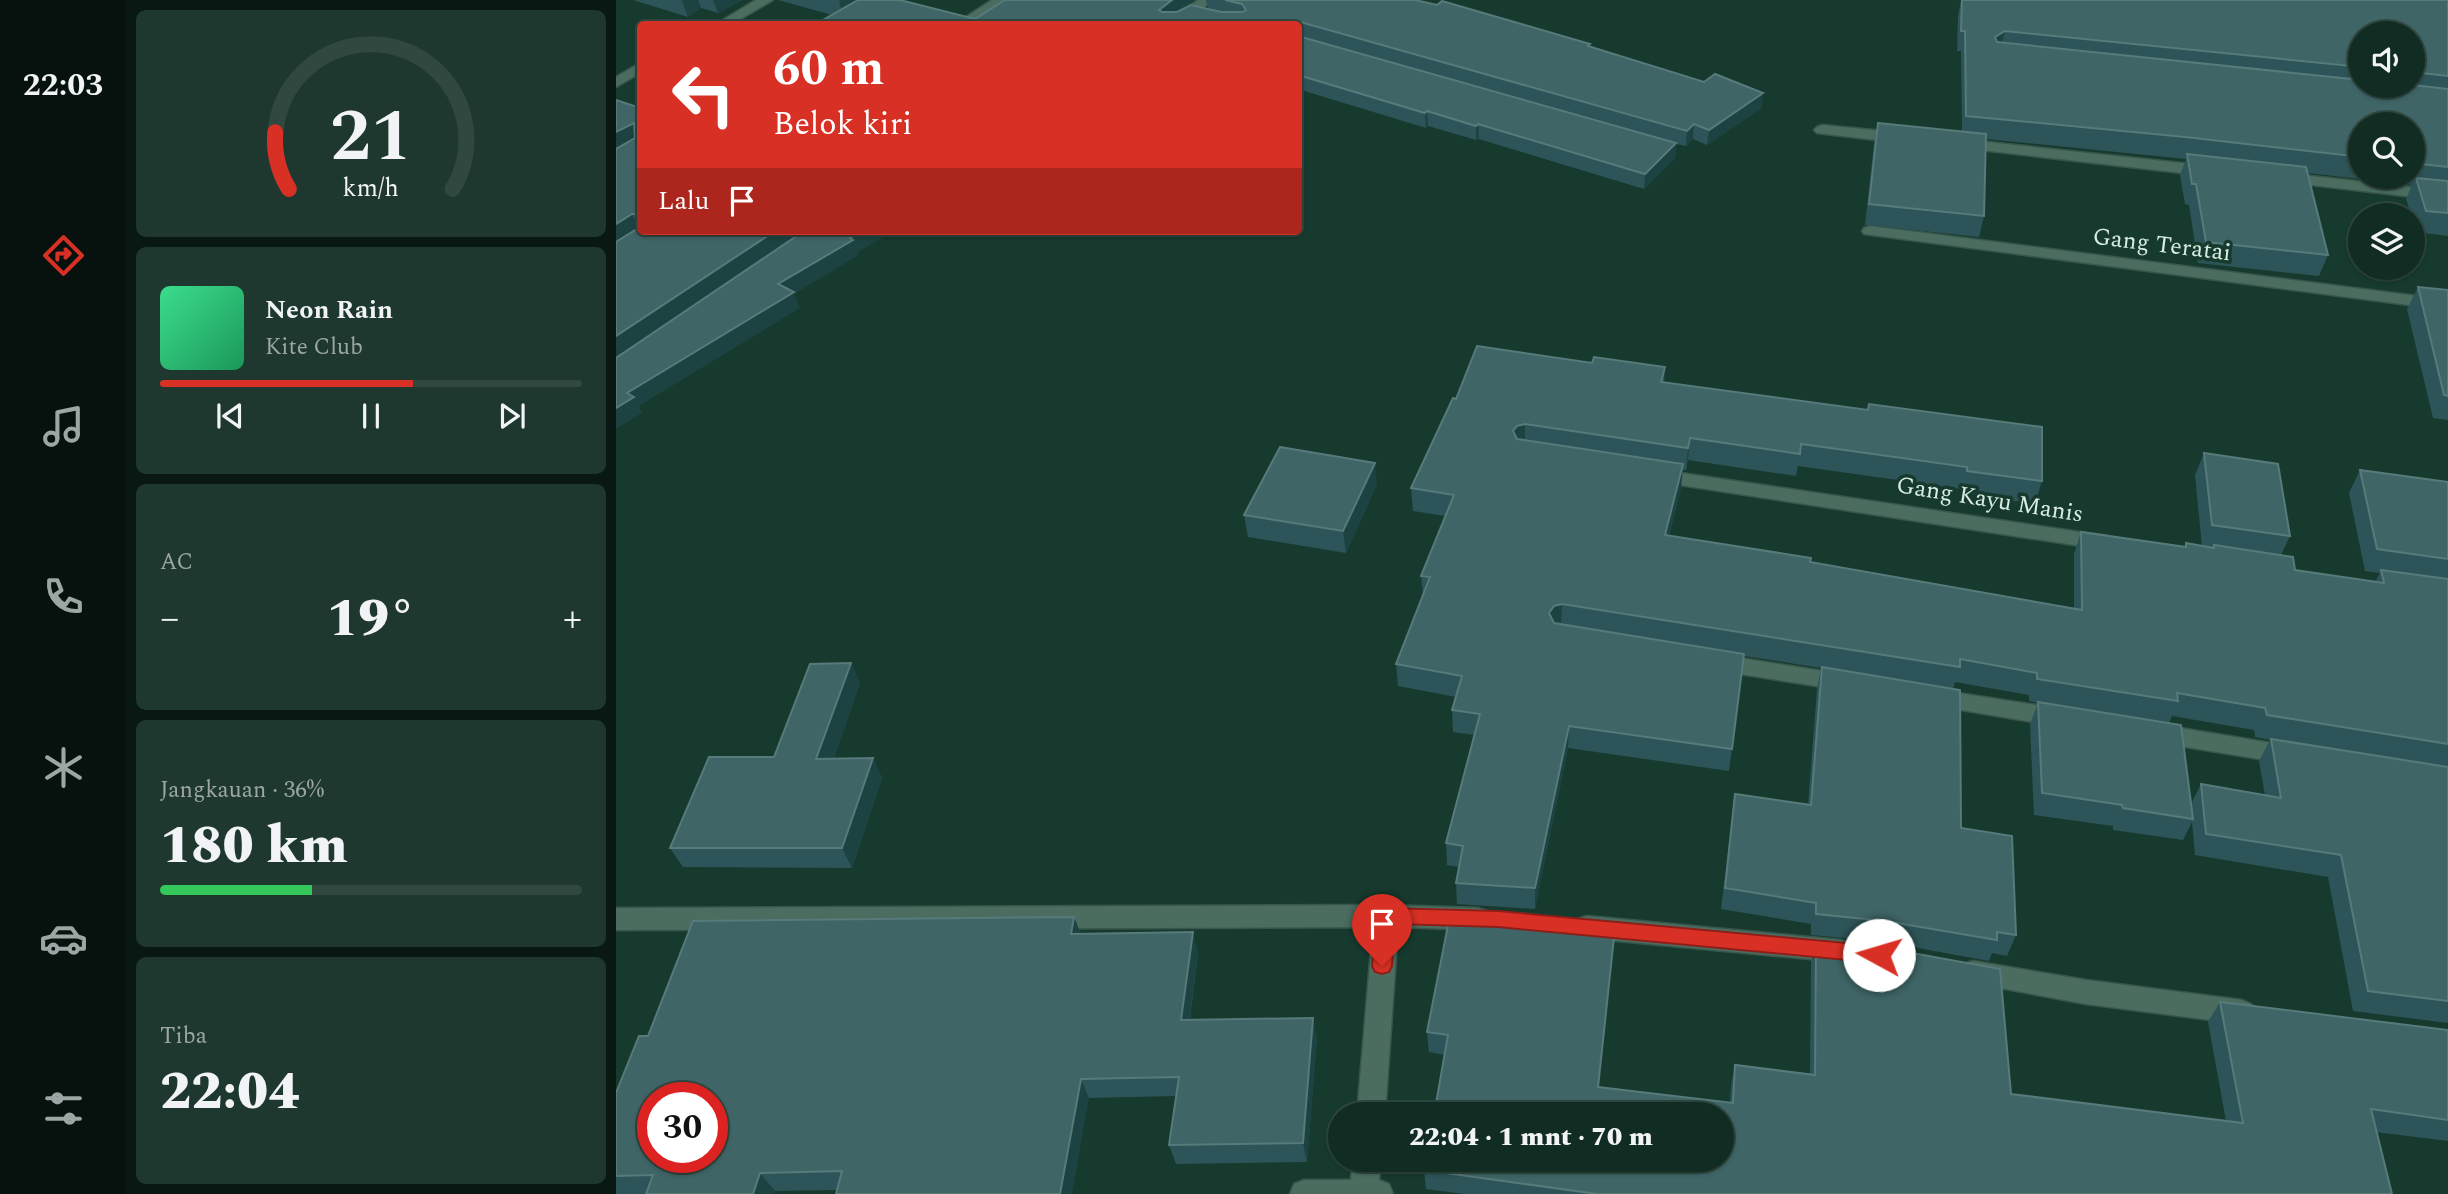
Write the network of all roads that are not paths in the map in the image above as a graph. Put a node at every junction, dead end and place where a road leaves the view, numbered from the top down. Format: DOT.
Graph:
graph roads {
  1 [pos="766,0"];
  2 [pos="1002,0"];
  3 [pos="1207,0"];
  4 [pos="1191,11"];
  5 [pos="1214,18"];
  6 [pos="728,21"];
  7 [pos="967,21"];
  8 [pos="1176,21"];
  9 [pos="637,69"];
  10 [pos="616,83"];
  11 [pos="1822,130"];
  12 [pos="1919,140"];
  13 [pos="1947,143"];
  14 [pos="2225,172"];
  15 [pos="2267,177"];
  16 [pos="2448,196"];
  17 [pos="1870,231"];
  18 [pos="2448,305"];
  19 [pos="1635,472"];
  20 [pos="2131,546"];
  21 [pos="1698,659"];
  22 [pos="1875,688"];
  23 [pos="1916,694"];
  24 [pos="2080,721"];
  25 [pos="2134,729"];
  26 [pos="2312,758"];
  27 [pos="1386,916"];
  28 [pos="616,919"];
  29 [pos="1498,919"];
  30 [pos="1565,925"];
  31 [pos="1866,954"];
  32 [pos="1944,967"];
  33 [pos="2260,1014"];
  34 [pos="1371,1102"];
  35 [pos="1369,1172"];
  36 [pos="1372,1193"];
  37 [pos="1304,1194"];
  1 -- 6 [label="street"];
  2 -- 7 [label="street"];
  3 -- 4 [label="street"];
  4 -- 5 [label="street"];
  4 -- 8 [label="street"];
  9 -- 10 [label="street"];
  11 -- 12 [label="street"];
  13 -- 14 [label="street"];
  15 -- 16 [label="street"];
  17 -- 18 [label="street, Gang Teratai"];
  19 -- 20 [label="street, Gang Kayu Manis"];
  21 -- 22 [label="street"];
  23 -- 24 [label="street"];
  25 -- 26 [label="street"];
  27 -- 28 [label="street"];
  27 -- 29 [label="street"];
  27 -- 34 [label="street"];
  30 -- 31 [label="street"];
  32 -- 33 [label="street"];
  35 -- 36 [label="street"];
  36 -- 37 [label="street"];
}
